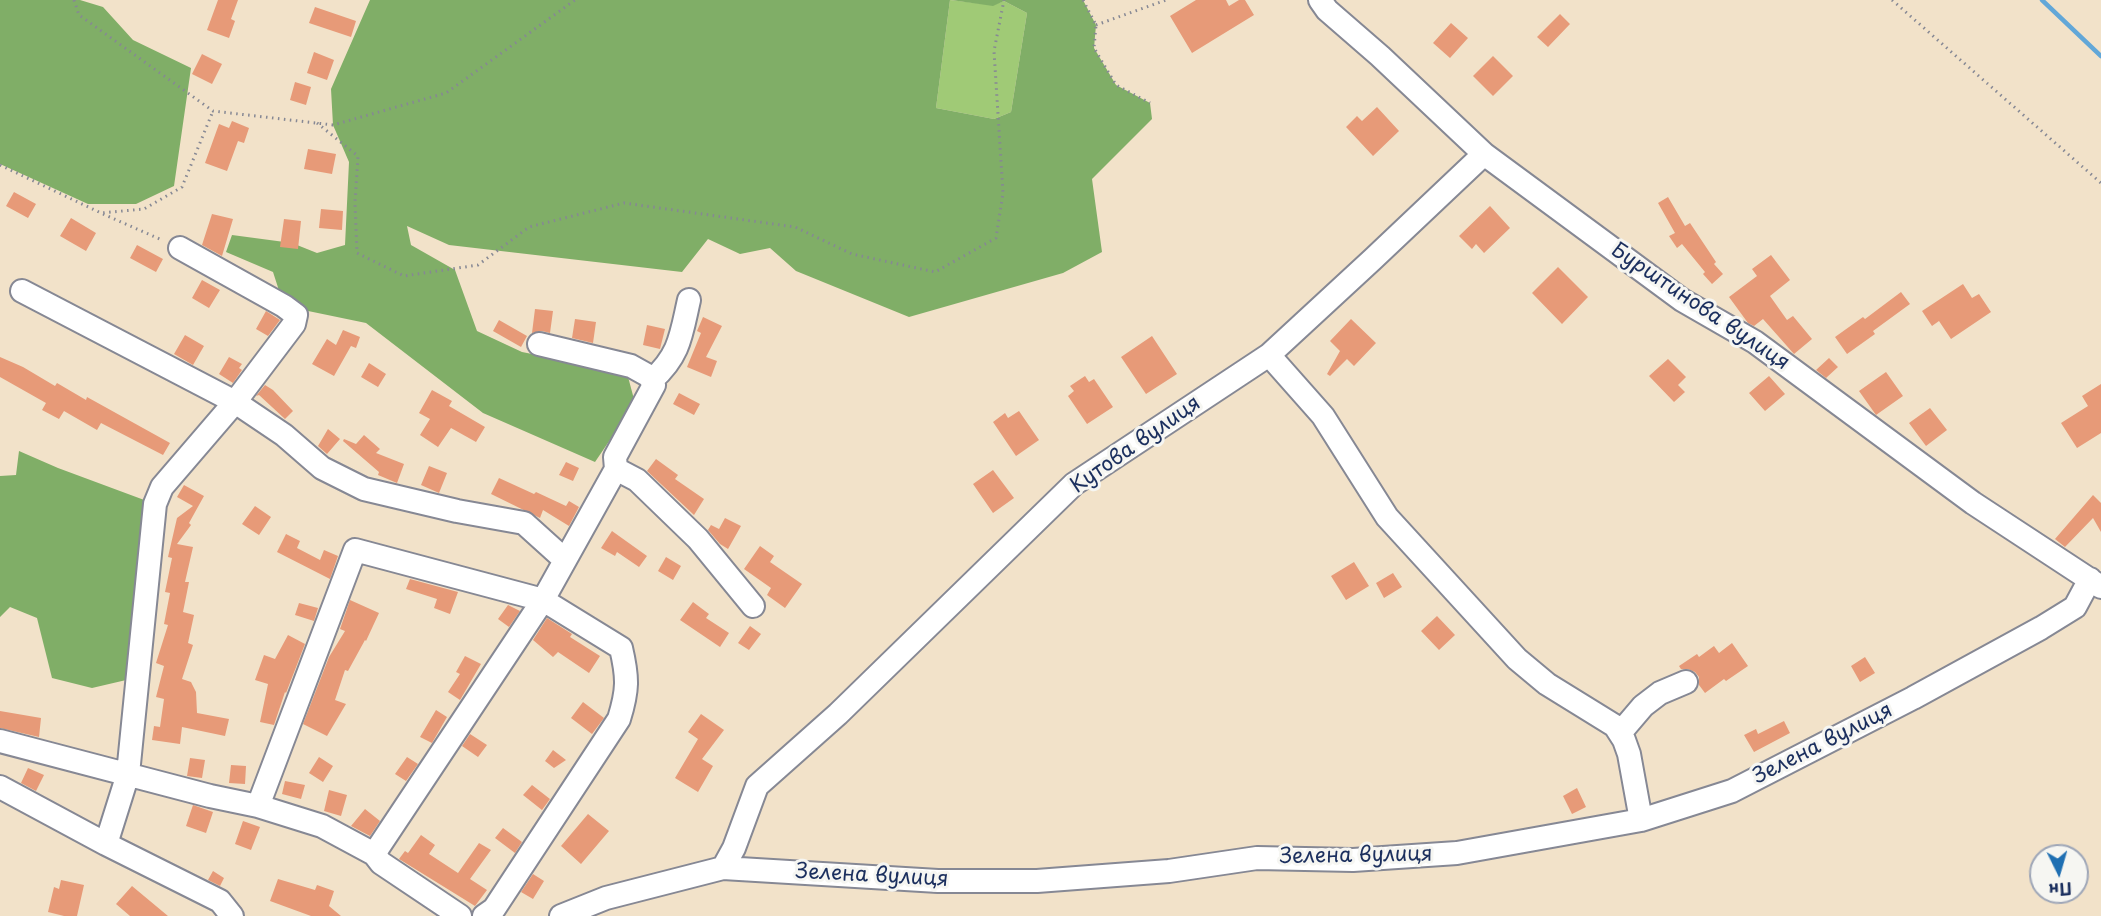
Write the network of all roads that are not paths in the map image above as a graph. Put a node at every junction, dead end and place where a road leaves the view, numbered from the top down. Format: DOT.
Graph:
graph roads {
  1 [pos="1320,0"];
  2 [pos="1484,154"];
  3 [pos="180,248"];
  4 [pos="22,291"];
  5 [pos="689,300"];
  6 [pos="539,345"];
  7 [pos="1269,355"];
  8 [pos="652,380"];
  9 [pos="235,402"];
  10 [pos="616,469"];
  11 [pos="565,560"];
  12 [pos="2095,583"];
  13 [pos="543,600"];
  14 [pos="753,606"];
  15 [pos="1686,682"];
  16 [pos="1620,733"];
  17 [pos="0,741"];
  18 [pos="128,774"];
  19 [pos="0,787"];
  20 [pos="258,806"];
  21 [pos="1641,820"];
  22 [pos="106,844"];
  23 [pos="374,854"];
  24 [pos="723,868"];
  25 [pos="232,916"];
  26 [pos="460,916"];
  27 [pos="484,916"];
  28 [pos="561,916"];
  1 -- 2 [label="street, Бурштинова вулиця"];
  2 -- 7 [label="street, Кутова вулиця"];
  2 -- 12 [label="street, Бурштинова вулиця"];
  3 -- 9 [label="street"];
  4 -- 9 [label="street"];
  5 -- 8 [label="street"];
  6 -- 8 [label="street"];
  7 -- 16 [label="street"];
  7 -- 24 [label="street, Кутова вулиця"];
  8 -- 10 [label="street"];
  9 -- 11 [label="street"];
  9 -- 18 [label="street"];
  10 -- 11 [label="street"];
  10 -- 14 [label="street"];
  11 -- 13 [label="street"];
  12 -- 21 [label="street, Зелена вулиця"];
  13 -- 20 [label="street"];
  13 -- 23 [label="street"];
  13 -- 27 [label="street"];
  15 -- 16 [label="street"];
  16 -- 21 [label="street"];
  17 -- 18 [label="street"];
  18 -- 20 [label="street"];
  18 -- 22 [label="street"];
  19 -- 22 [label="street"];
  20 -- 23 [label="street"];
  21 -- 24 [label="street, Зелена вулиця"];
  22 -- 25 [label="street"];
  23 -- 26 [label="street"];
  24 -- 28 [label="street, Зелена вулиця"];
}
